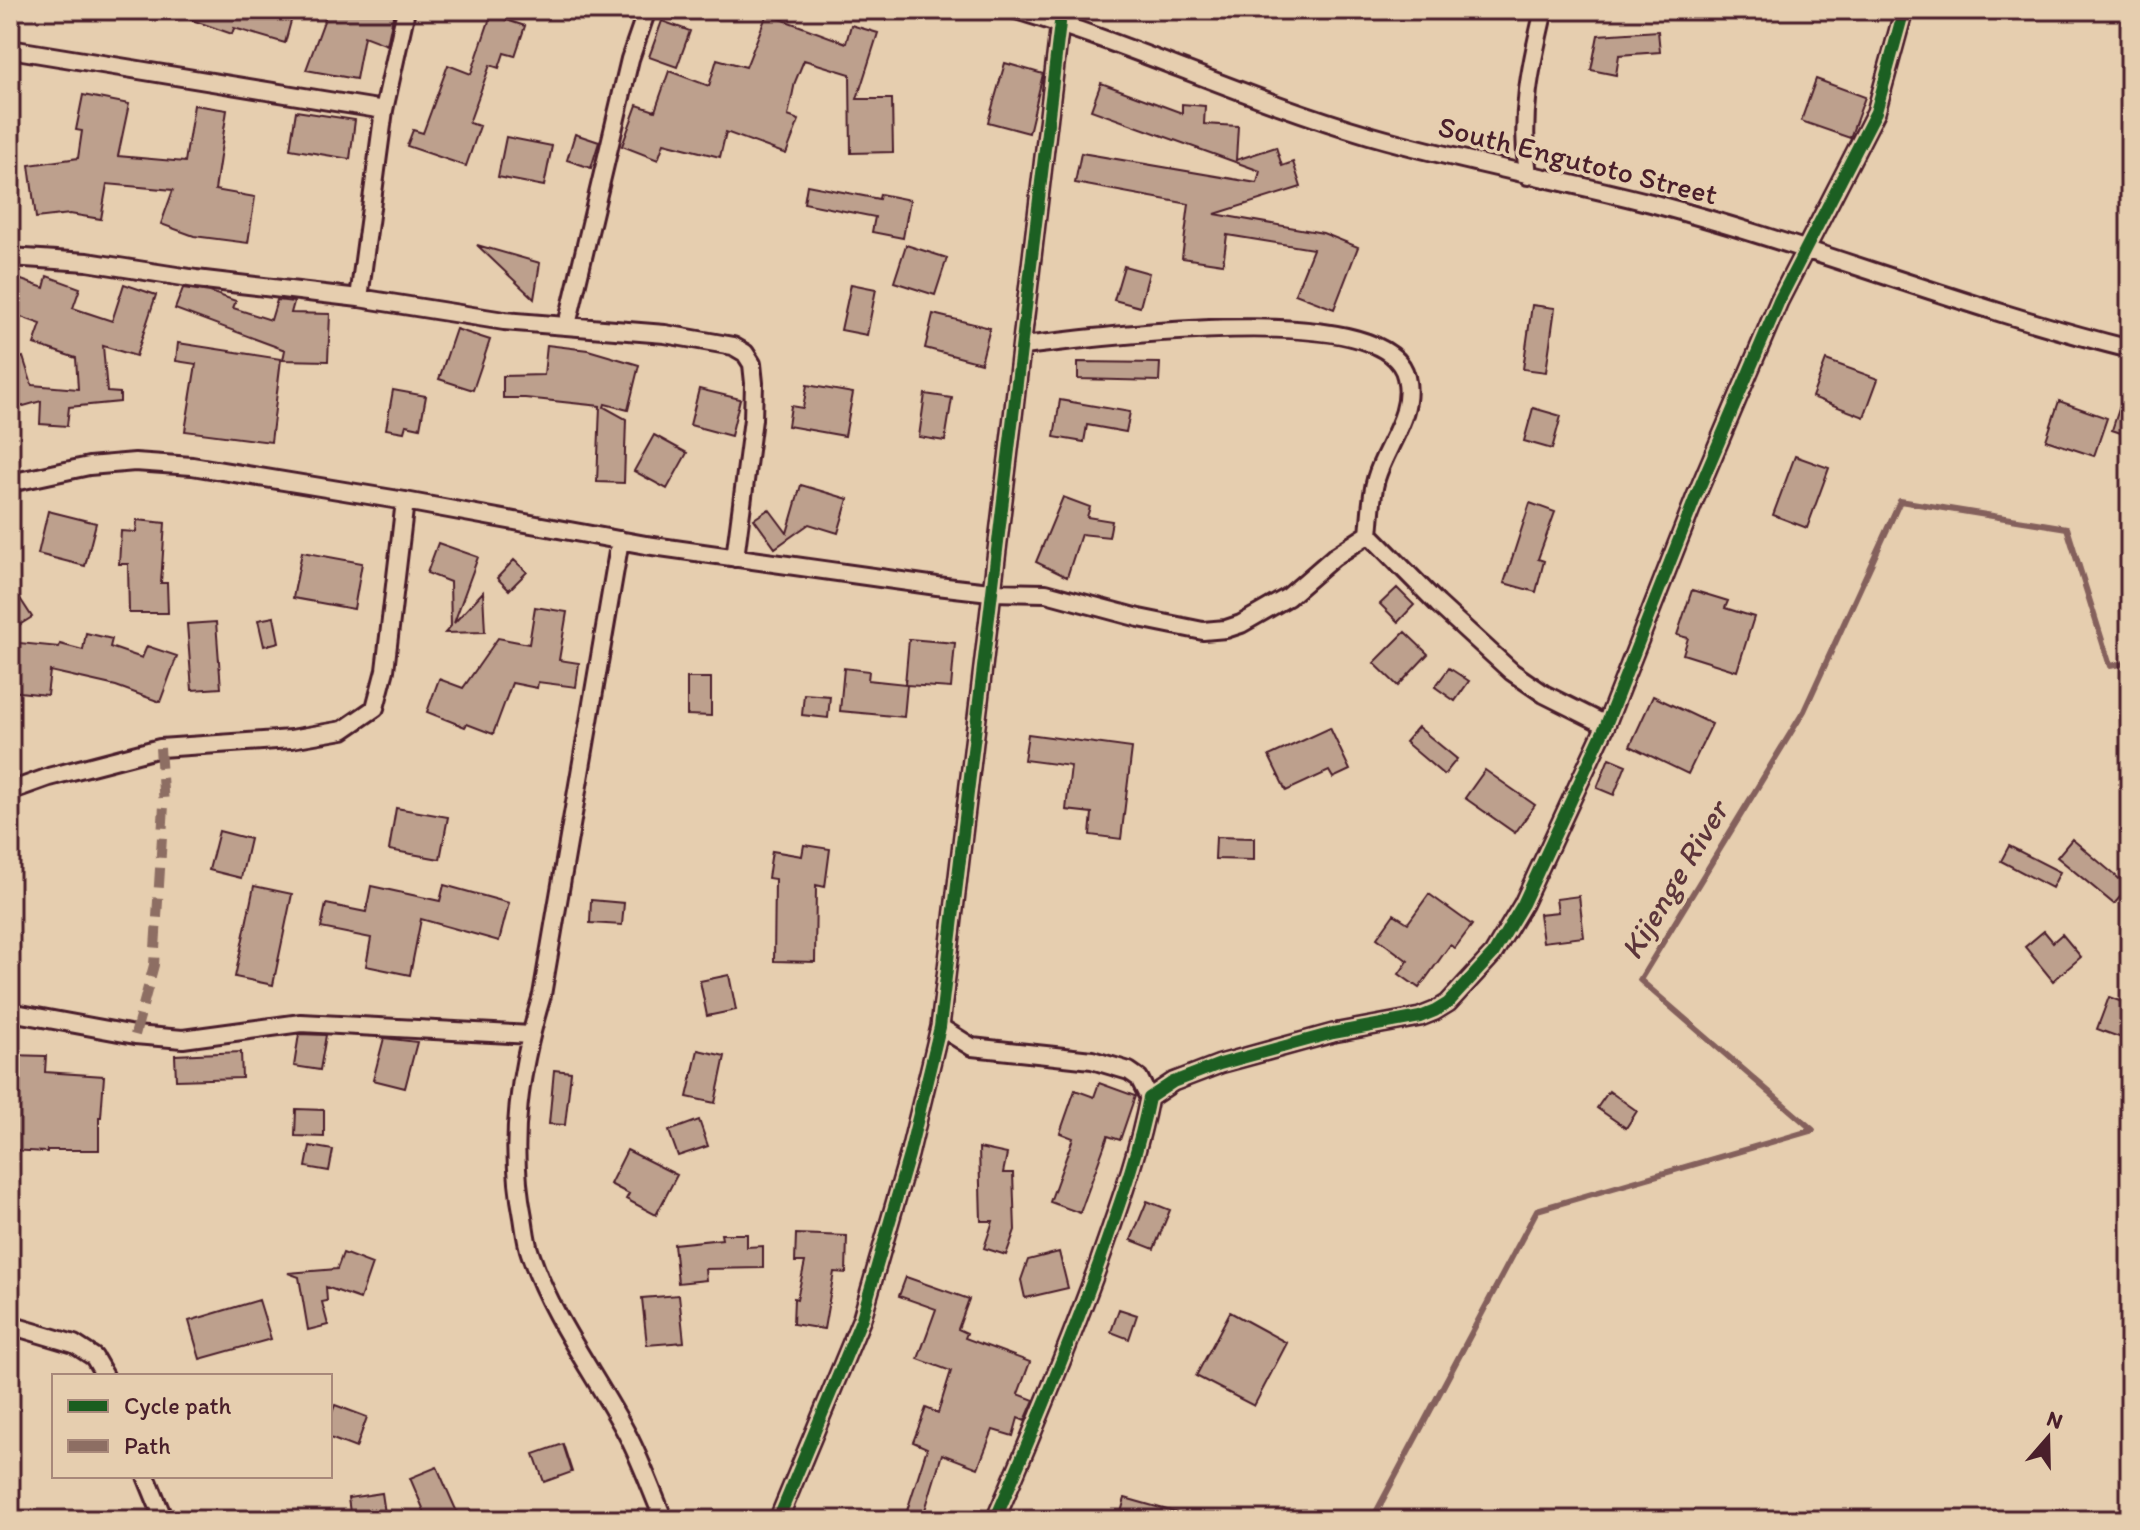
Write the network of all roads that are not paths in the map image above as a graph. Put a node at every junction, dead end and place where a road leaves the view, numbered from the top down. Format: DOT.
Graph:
graph roads {
  1 [pos="406,10"];
  2 [pos="647,10"];
  3 [pos="1016,10"];
  4 [pos="1544,10"];
  5 [pos="1904,10"];
  6 [pos="1060,23"];
  7 [pos="10,49"];
  8 [pos="384,110"];
  9 [pos="1528,176"];
  10 [pos="1805,251"];
  11 [pos="10,257"];
  12 [pos="359,298"];
  13 [pos="567,325"];
  14 [pos="1023,346"];
  15 [pos="2130,349"];
  16 [pos="10,483"];
  17 [pos="405,501"];
  18 [pos="1369,534"];
  19 [pos="620,540"];
  20 [pos="735,558"];
  21 [pos="990,592"];
  22 [pos="1606,725"];
  23 [pos="10,791"];
  24 [pos="10,1012"];
  25 [pos="940,1027"];
  26 [pos="531,1035"];
  27 [pos="1149,1098"];
  28 [pos="10,1325"];
  29 [pos="104,1374"];
  30 [pos="147,1478"];
  31 [pos="164,1520"];
  32 [pos="664,1520"];
  33 [pos="778,1520"];
  34 [pos="995,1520"];
  1 -- 8 [label="street"];
  2 -- 13 [label="street"];
  3 -- 6 [label="street, South Engutoto Street"];
  4 -- 9 [label="street"];
  5 -- 10 [label="street"];
  6 -- 9 [label="street, South Engutoto Street"];
  6 -- 14 [label="street"];
  7 -- 8 [label="street"];
  8 -- 12 [label="street"];
  9 -- 10 [label="street, South Engutoto Street"];
  10 -- 15 [label="street, South Engutoto Street"];
  10 -- 22 [label="street"];
  11 -- 12 [label="street"];
  12 -- 13 [label="street"];
  13 -- 20 [label="street"];
  14 -- 18 [label="street"];
  14 -- 21 [label="street"];
  16 -- 17 [label="street"];
  17 -- 19 [label="street"];
  17 -- 23 [label="street"];
  18 -- 21 [label="street"];
  18 -- 22 [label="street"];
  19 -- 20 [label="street"];
  19 -- 26 [label="street"];
  20 -- 21 [label="street"];
  21 -- 25 [label="street"];
  22 -- 27 [label="street"];
  24 -- 26 [label="street"];
  25 -- 27 [label="street"];
  25 -- 33 [label="street"];
  26 -- 32 [label="street"];
  27 -- 34 [label="street"];
  28 -- 29 [label="street"];
  30 -- 31 [label="street"];
}
